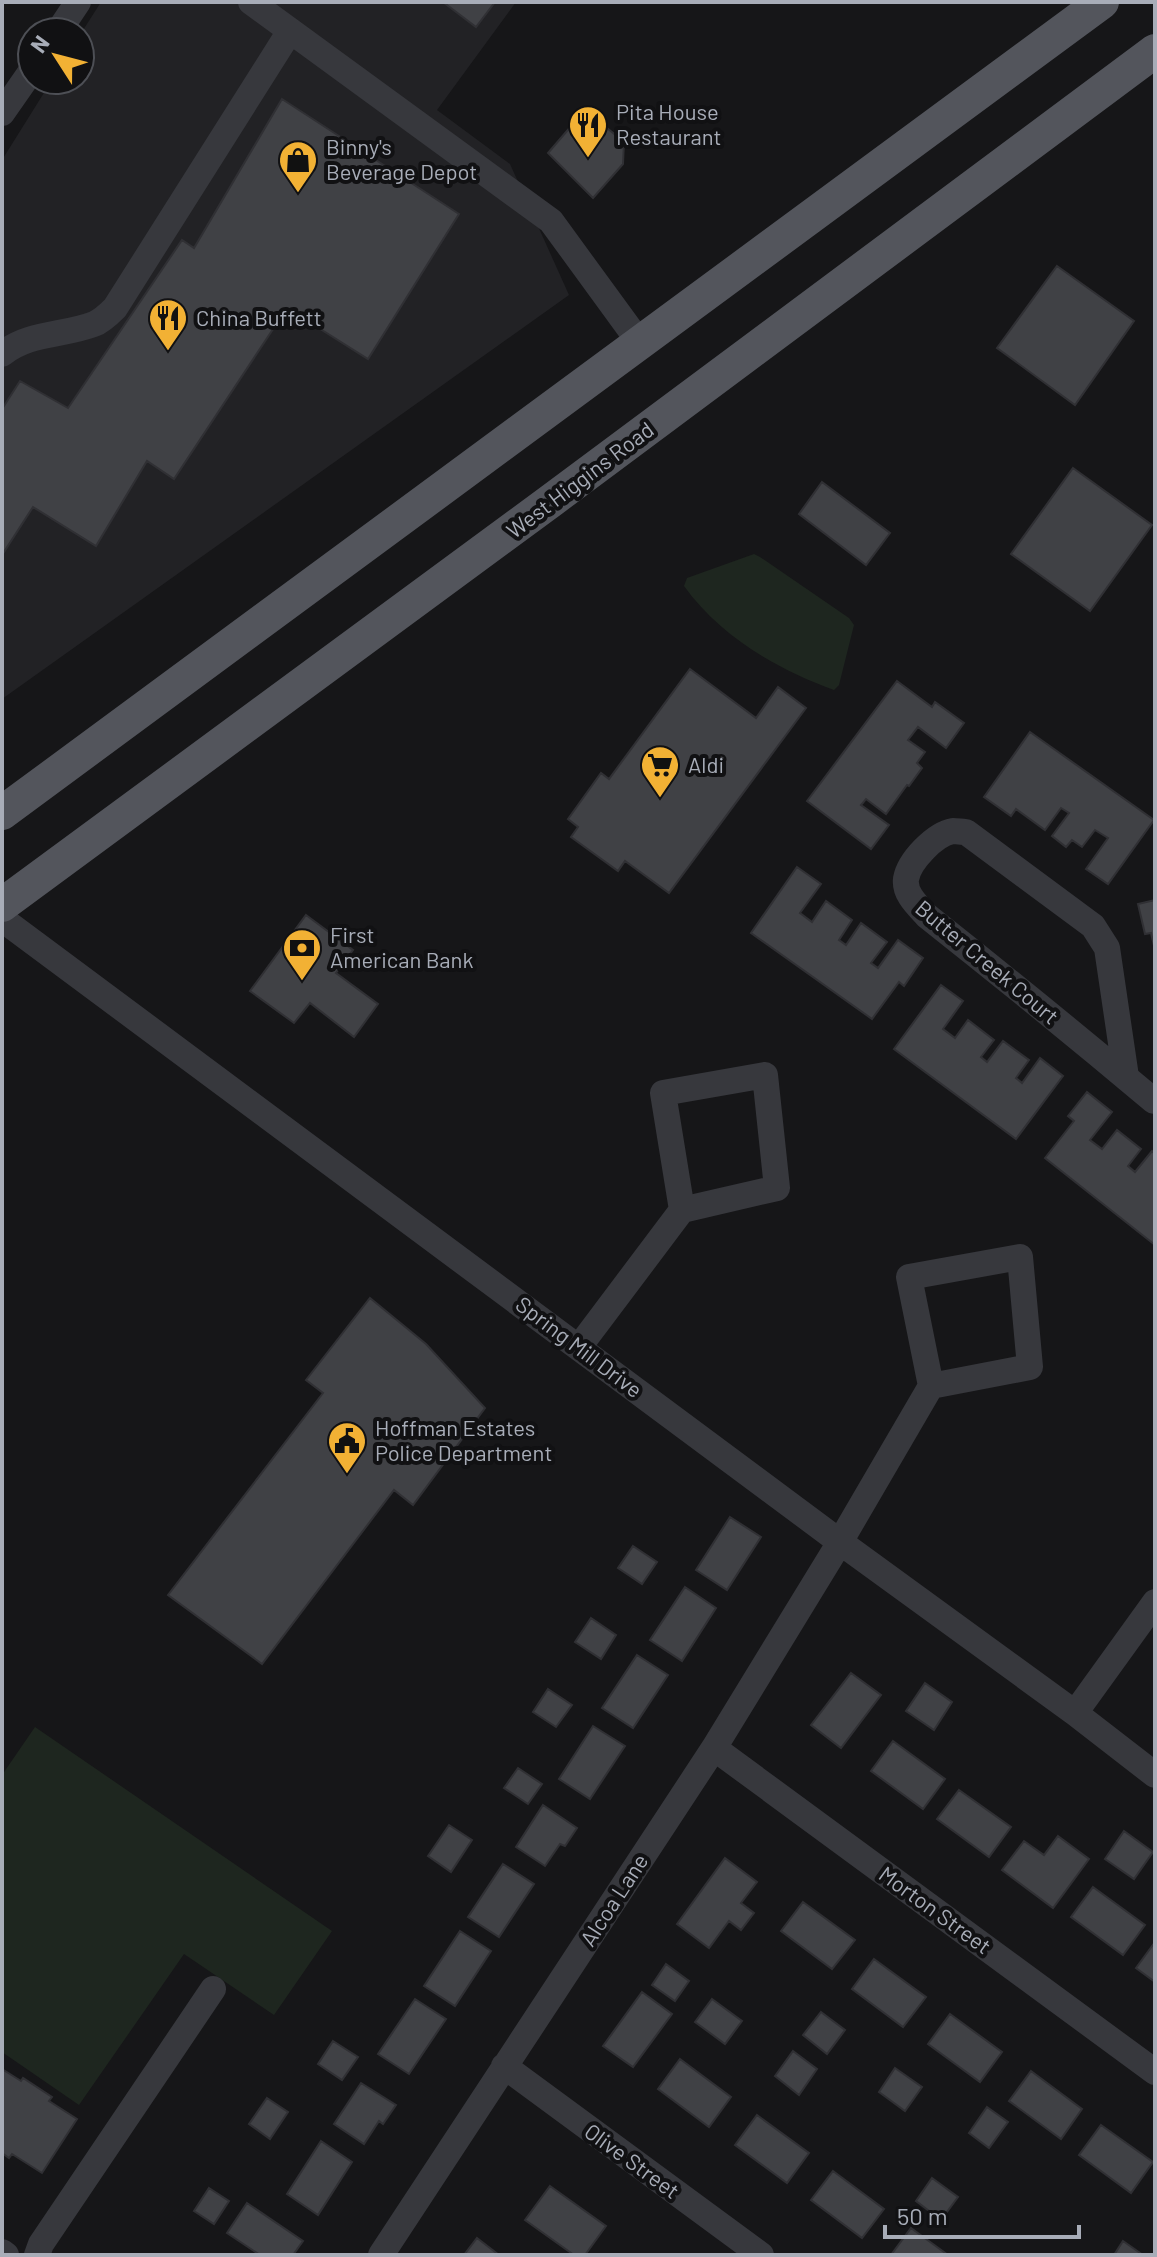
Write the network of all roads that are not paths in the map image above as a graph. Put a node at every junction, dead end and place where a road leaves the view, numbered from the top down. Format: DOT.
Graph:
graph roads {
  1 [pos="251,2"];
  2 [pos="1102,2"];
  3 [pos="290,31"];
  4 [pos="1155,51"];
  5 [pos="16,93"];
  6 [pos="2,113"];
  7 [pos="640,343"];
  8 [pos="2,354"];
  9 [pos="2,813"];
  10 [pos="2,905"];
  11 [pos="2,919"];
  12 [pos="1126,1077"];
  13 [pos="1155,1101"];
  14 [pos="682,1210"];
  15 [pos="579,1347"];
  16 [pos="931,1386"];
  17 [pos="840,1542"];
  18 [pos="1155,1602"];
  19 [pos="1075,1713"];
  20 [pos="714,1748"];
  21 [pos="1155,1775"];
  22 [pos="213,1989"];
  23 [pos="504,2066"];
  24 [pos="1155,2072"];
  25 [pos="37,2255"];
  26 [pos="381,2255"];
  27 [pos="761,2255"];
  1 -- 3 [label="street"];
  2 -- 7 [label="main road"];
  3 -- 7 [label="street"];
  3 -- 8 [label="street"];
  4 -- 10 [label="main road, West Higgins Road"];
  5 -- 6 [label="street"];
  7 -- 9 [label="main road"];
  11 -- 15 [label="street, Spring Mill Drive"];
  12 -- 12 [label="street, Butter Creek Court"];
  12 -- 13 [label="street, Butter Creek Court"];
  14 -- 14 [label="street"];
  14 -- 15 [label="street"];
  15 -- 17 [label="street, Spring Mill Drive"];
  16 -- 16 [label="street"];
  16 -- 17 [label="street, Alcoa Lane"];
  17 -- 19 [label="street, Spring Mill Drive"];
  17 -- 20 [label="street, Alcoa Lane"];
  18 -- 19 [label="street"];
  19 -- 21 [label="street, Spring Mill Drive"];
  20 -- 23 [label="street, Alcoa Lane"];
  20 -- 24 [label="street, Morton Street"];
  22 -- 25 [label="street"];
  23 -- 26 [label="street, Alcoa Lane"];
  23 -- 27 [label="street, Olive Street"];
}
